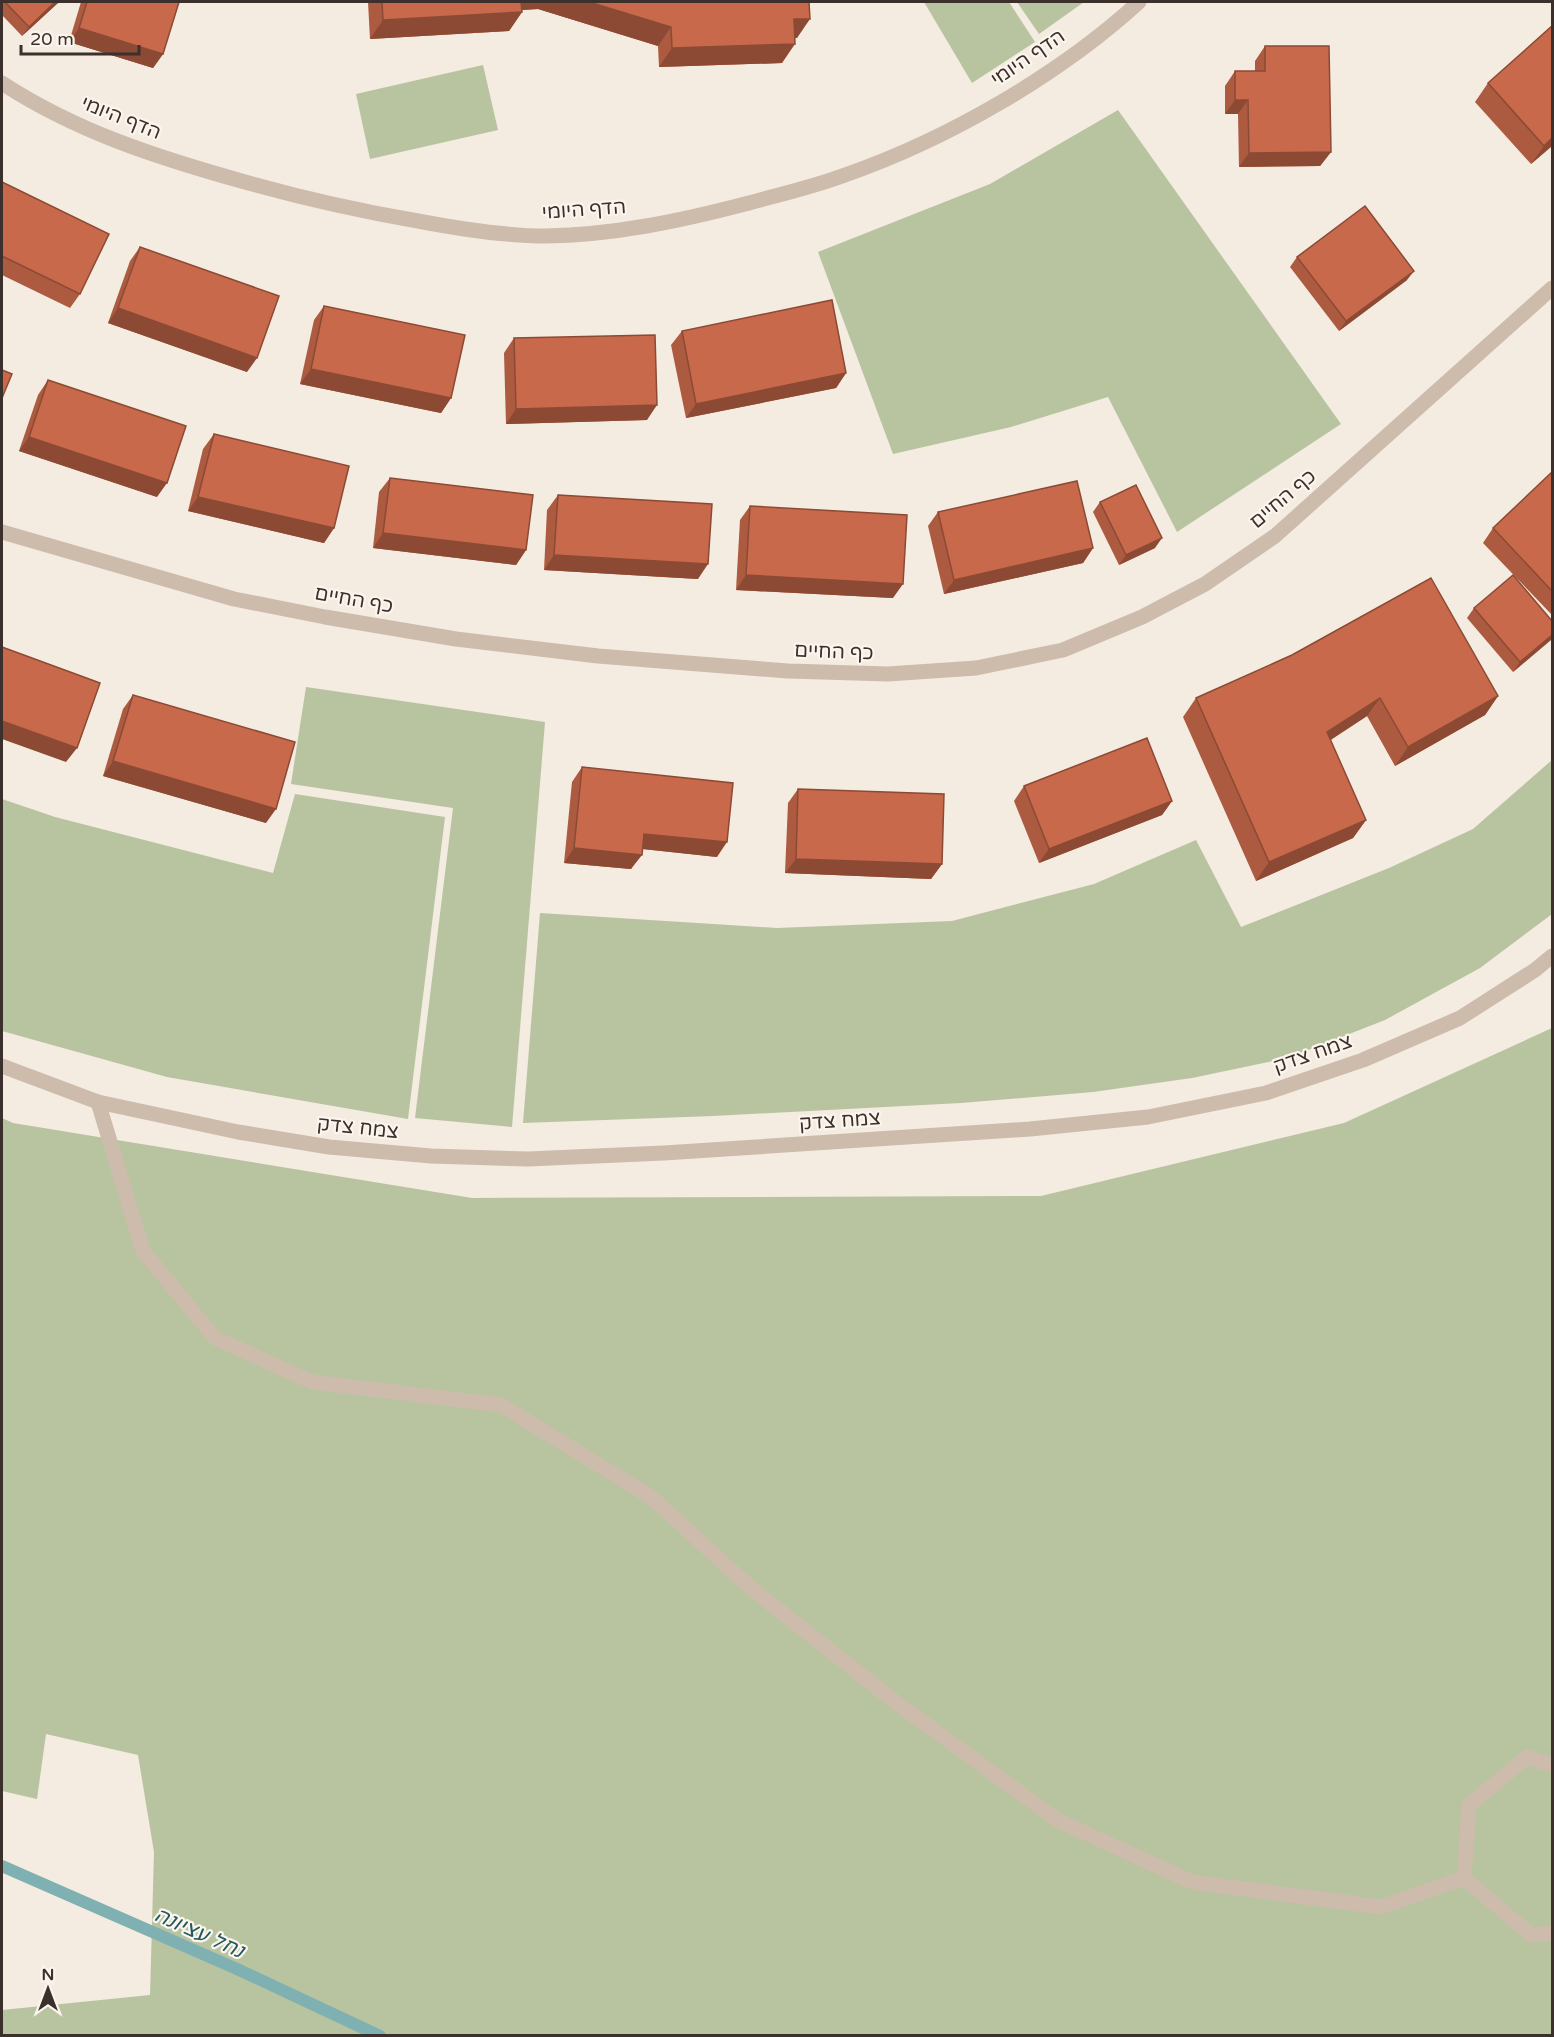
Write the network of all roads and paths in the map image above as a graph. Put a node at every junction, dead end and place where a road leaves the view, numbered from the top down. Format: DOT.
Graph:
graph roads {
  1 [pos="1139,2"];
  2 [pos="2,83"];
  3 [pos="1552,288"];
  4 [pos="2,532"];
  5 [pos="1552,956"];
  6 [pos="2,1066"];
  7 [pos="98,1102"];
  8 [pos="1552,1765"];
  9 [pos="1464,1878"];
  10 [pos="1552,1933"];
  1 -- 2 [label="street, הדף היומי"];
  3 -- 4 [label="street, כף החיים"];
  5 -- 7 [label="street, צמח צדק"];
  6 -- 7 [label="street, צמח צדק"];
  7 -- 9 [label="street"];
  8 -- 9 [label="street"];
  9 -- 10 [label="street"];
}
